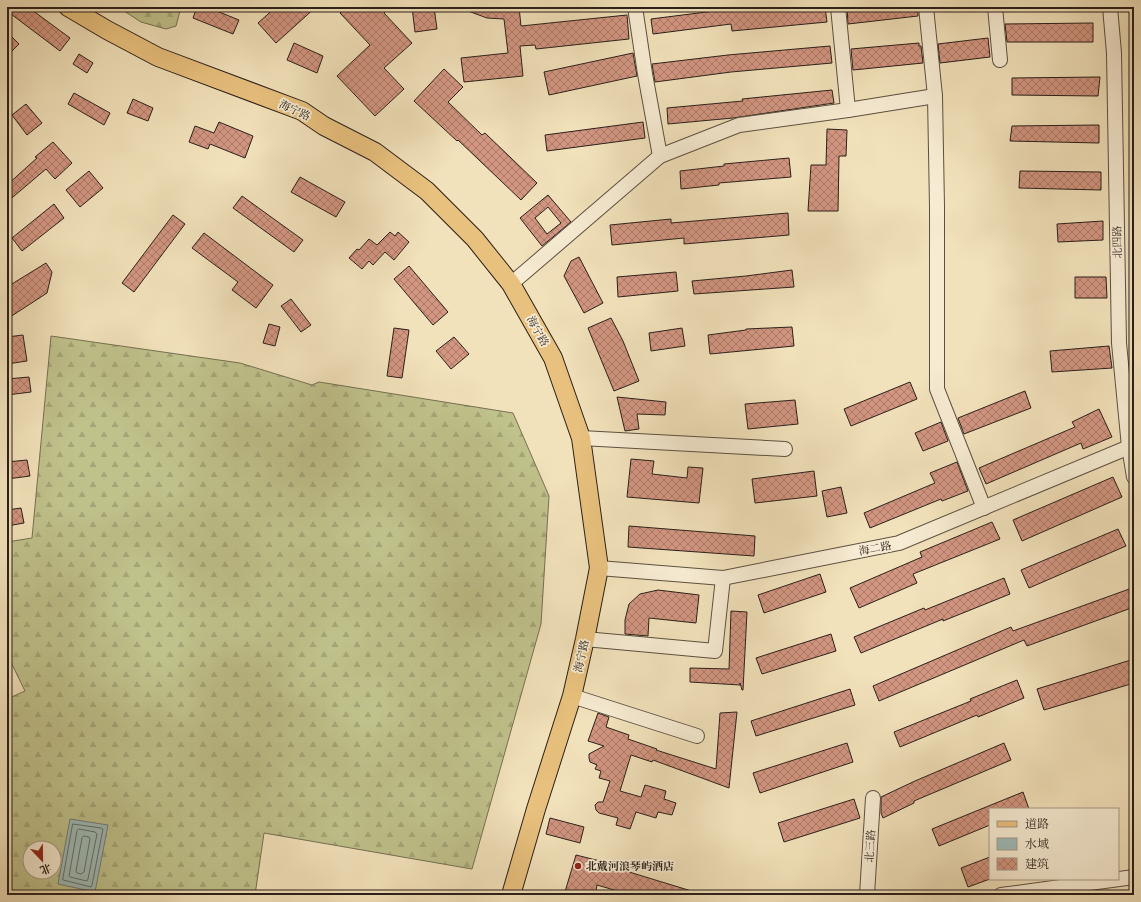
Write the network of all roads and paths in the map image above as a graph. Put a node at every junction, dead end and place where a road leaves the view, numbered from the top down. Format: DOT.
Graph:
graph roads {
  1 [pos="68,7"];
  2 [pos="635,7"];
  3 [pos="838,7"];
  4 [pos="926,7"];
  5 [pos="995,7"];
  6 [pos="1110,7"];
  7 [pos="1000,60"];
  8 [pos="935,96"];
  9 [pos="848,110"];
  10 [pos="660,156"];
  11 [pos="511,284"];
  12 [pos="581,438"];
  13 [pos="1132,446"];
  14 [pos="785,449"];
  15 [pos="1134,477"];
  16 [pos="984,508"];
  17 [pos="599,568"];
  18 [pos="723,578"];
  19 [pos="585,638"];
  20 [pos="572,696"];
  21 [pos="697,736"];
  22 [pos="873,798"];
  23 [pos="1134,877"];
  24 [pos="1119,879"];
  25 [pos="1112,880"];
  26 [pos="512,895"];
  27 [pos="867,895"];
  28 [pos="1001,895"];
  1 -- 11 [label="main road, 海宁路"];
  2 -- 10 [label="street"];
  3 -- 9 [label="street"];
  4 -- 8 [label="street"];
  5 -- 7 [label="street"];
  6 -- 13 [label="street, 北四路"];
  8 -- 9 [label="street"];
  8 -- 16 [label="street"];
  9 -- 10 [label="street"];
  10 -- 11 [label="street"];
  11 -- 12 [label="main road, 海宁路"];
  12 -- 14 [label="street"];
  12 -- 17 [label="main road, 海宁路"];
  13 -- 15 [label="street, 北四路"];
  13 -- 16 [label="street, 海二路"];
  16 -- 18 [label="street, 海二路"];
  17 -- 18 [label="street, 海二路"];
  17 -- 19 [label="main road, 海宁路"];
  18 -- 19 [label="street"];
  19 -- 20 [label="main road, 海宁路"];
  20 -- 21 [label="street"];
  20 -- 26 [label="main road, 海宁路"];
  22 -- 27 [label="street, 北三路"];
  23 -- 24 [label="street"];
  25 -- 28 [label="street"];
}
